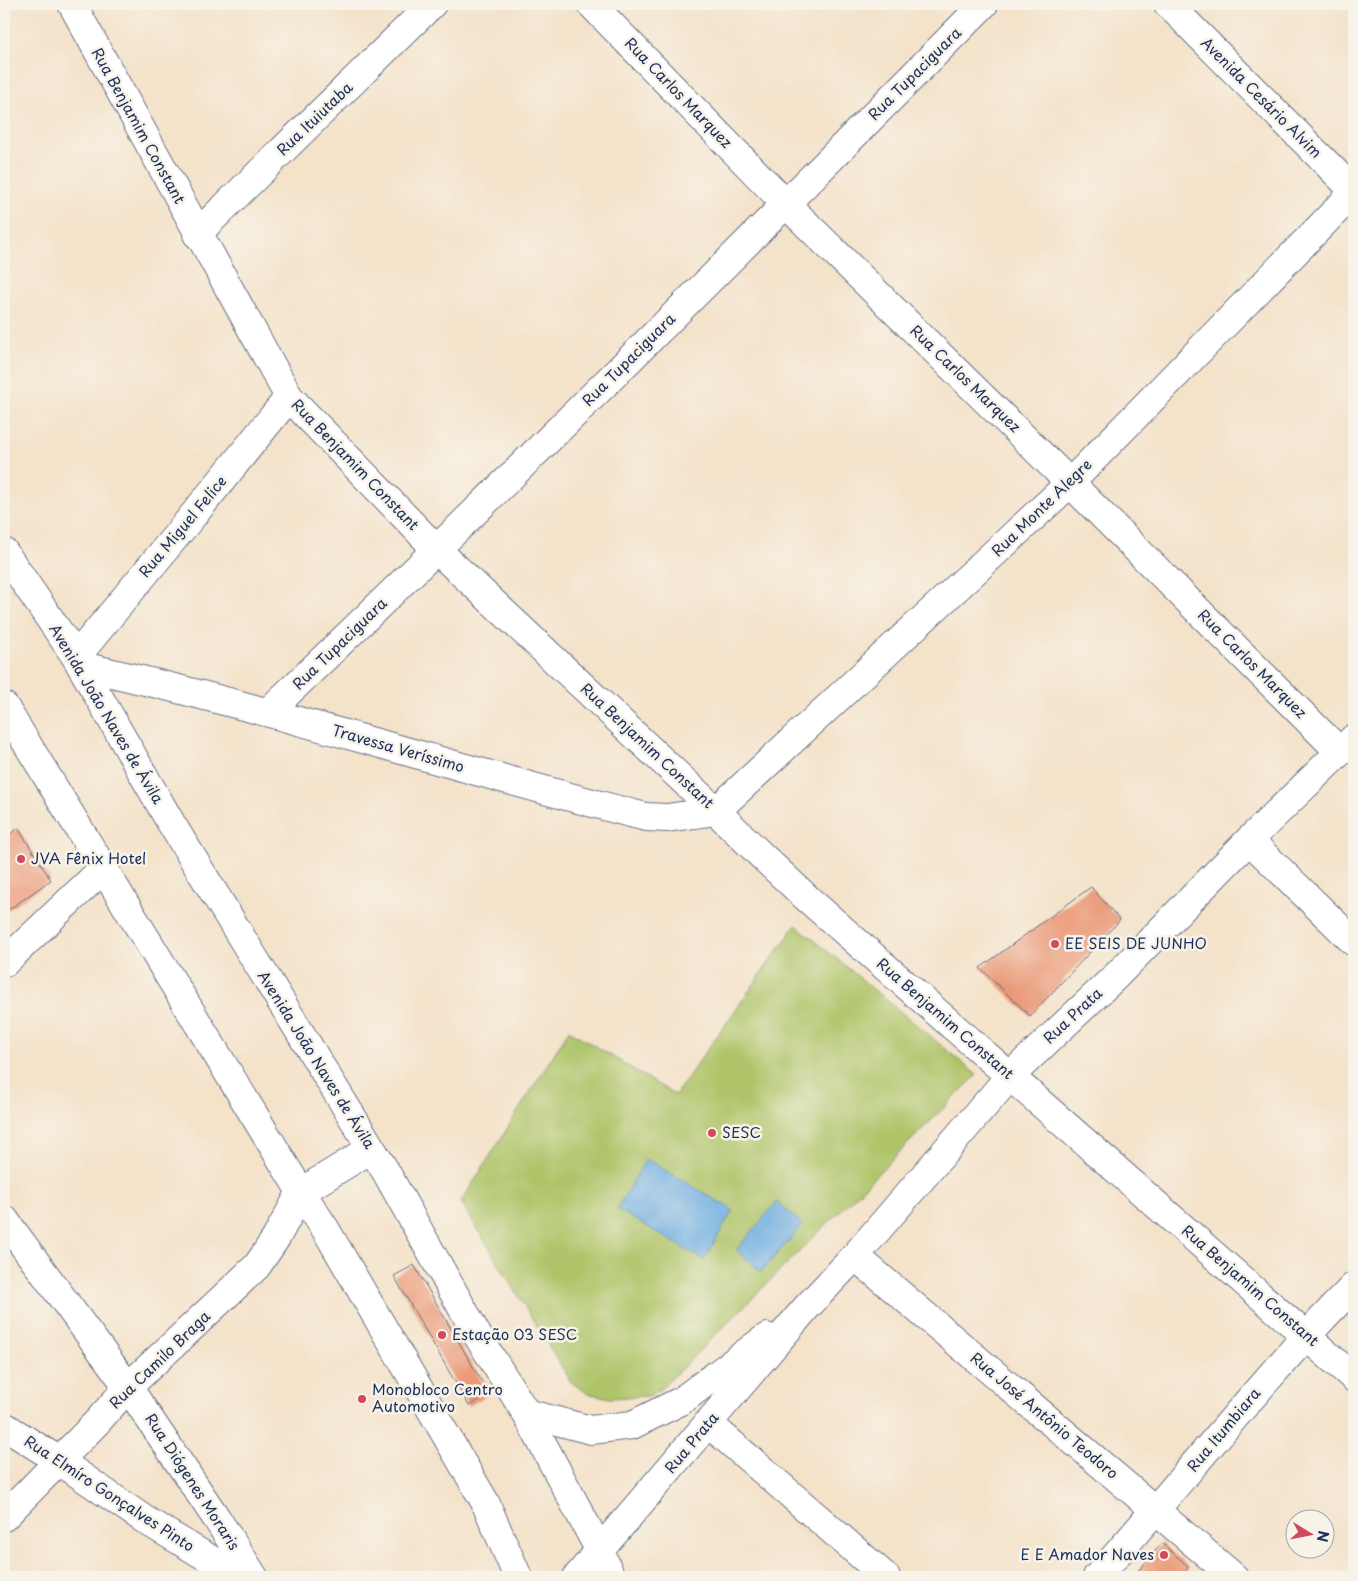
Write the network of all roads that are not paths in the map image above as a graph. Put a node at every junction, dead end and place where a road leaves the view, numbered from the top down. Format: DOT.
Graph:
graph roads {
  1 [pos="72,4"];
  2 [pos="432,4"];
  3 [pos="591,4"];
  4 [pos="984,4"];
  5 [pos="1168,4"];
  6 [pos="1354,192"];
  7 [pos="786,204"];
  8 [pos="197,234"];
  9 [pos="288,397"];
  10 [pos="1070,483"];
  11 [pos="437,550"];
  12 [pos="4,552"];
  13 [pos="79,662"];
  14 [pos="4,706"];
  15 [pos="268,712"];
  16 [pos="1347,745"];
  17 [pos="716,811"];
  18 [pos="1249,840"];
  19 [pos="103,869"];
  20 [pos="1354,942"];
  21 [pos="4,963"];
  22 [pos="1010,1076"];
  23 [pos="370,1149"];
  24 [pos="301,1192"];
  25 [pos="4,1219"];
  26 [pos="855,1256"];
  27 [pos="1354,1286"];
  28 [pos="806,1308"];
  29 [pos="1306,1335"];
  30 [pos="1354,1378"];
  31 [pos="128,1387"];
  32 [pos="526,1413"];
  33 [pos="708,1423"];
  34 [pos="4,1426"];
  35 [pos="58,1460"];
  36 [pos="1156,1511"];
  37 [pos="4,1516"];
  38 [pos="600,1550"];
  39 [pos="240,1577"];
  40 [pos="254,1577"];
  41 [pos="518,1577"];
  42 [pos="577,1577"];
  43 [pos="611,1577"];
  44 [pos="886,1577"];
  45 [pos="1097,1577"];
  46 [pos="1234,1577"];
  1 -- 8 [label="street, Rua Benjamim Constant"];
  2 -- 8 [label="street, Rua Ituiutaba"];
  3 -- 7 [label="street, Rua Carlos Marquez"];
  4 -- 7 [label="street, Rua Tupaciguara"];
  5 -- 6 [label="street, Avenida Cesário Alvim"];
  6 -- 10 [label="street, Rua Monte Alegre"];
  7 -- 10 [label="street, Rua Carlos Marquez"];
  7 -- 11 [label="street, Rua Tupaciguara"];
  8 -- 9 [label="street, Rua Benjamim Constant"];
  9 -- 11 [label="street, Rua Benjamim Constant"];
  9 -- 13 [label="street, Rua Miguel Felice"];
  10 -- 16 [label="street, Rua Carlos Marquez"];
  10 -- 17 [label="street, Rua Monte Alegre"];
  11 -- 15 [label="street, Rua Tupaciguara"];
  11 -- 17 [label="street, Rua Benjamim Constant"];
  12 -- 13 [label="street, Avenida João Naves de Ávila"];
  13 -- 15 [label="street, Travessa Veríssimo"];
  13 -- 23 [label="street, Avenida João Naves de Ávila"];
  14 -- 19 [label="street"];
  15 -- 17 [label="street, Travessa Veríssimo"];
  16 -- 18 [label="street, Rua Prata"];
  17 -- 22 [label="street, Rua Benjamim Constant"];
  18 -- 20 [label="street"];
  18 -- 22 [label="street, Rua Prata"];
  19 -- 21 [label="street"];
  19 -- 24 [label="street"];
  22 -- 26 [label="street, Rua Prata"];
  22 -- 29 [label="street, Rua Benjamim Constant"];
  23 -- 24 [label="street"];
  23 -- 32 [label="street, Avenida João Naves de Ávila"];
  24 -- 31 [label="street, Rua Camilo Braga"];
  24 -- 41 [label="street"];
  25 -- 31 [label="street, Rua Diógenes Moraris"];
  26 -- 28 [label="street, Rua Prata"];
  26 -- 36 [label="street, Rua José Antônio Teodoro"];
  27 -- 29 [label="street, Rua Itumbiara"];
  28 -- 32 [label="street, Rua Prata"];
  28 -- 33 [label="street, Rua Prata"];
  29 -- 30 [label="street, Rua Benjamim Constant"];
  29 -- 36 [label="street, Rua Itumbiara"];
  31 -- 35 [label="street, Rua Camilo Braga"];
  31 -- 40 [label="street, Rua Diógenes Moraris"];
  32 -- 38 [label="street, Avenida João Naves de Ávila"];
  33 -- 38 [label="street, Rua Prata"];
  33 -- 44 [label="street"];
  34 -- 35 [label="street, Rua Elmíro Gonçalves Pinto"];
  35 -- 37 [label="street, Rua Camilo Braga"];
  35 -- 39 [label="street, Rua Elmíro Gonçalves Pinto"];
  36 -- 45 [label="street, Rua Itumbiara"];
  36 -- 46 [label="street, Rua José Antônio Teodoro"];
  38 -- 42 [label="street, Rua Prata"];
  38 -- 43 [label="street, Avenida João Naves de Ávila"];
}
